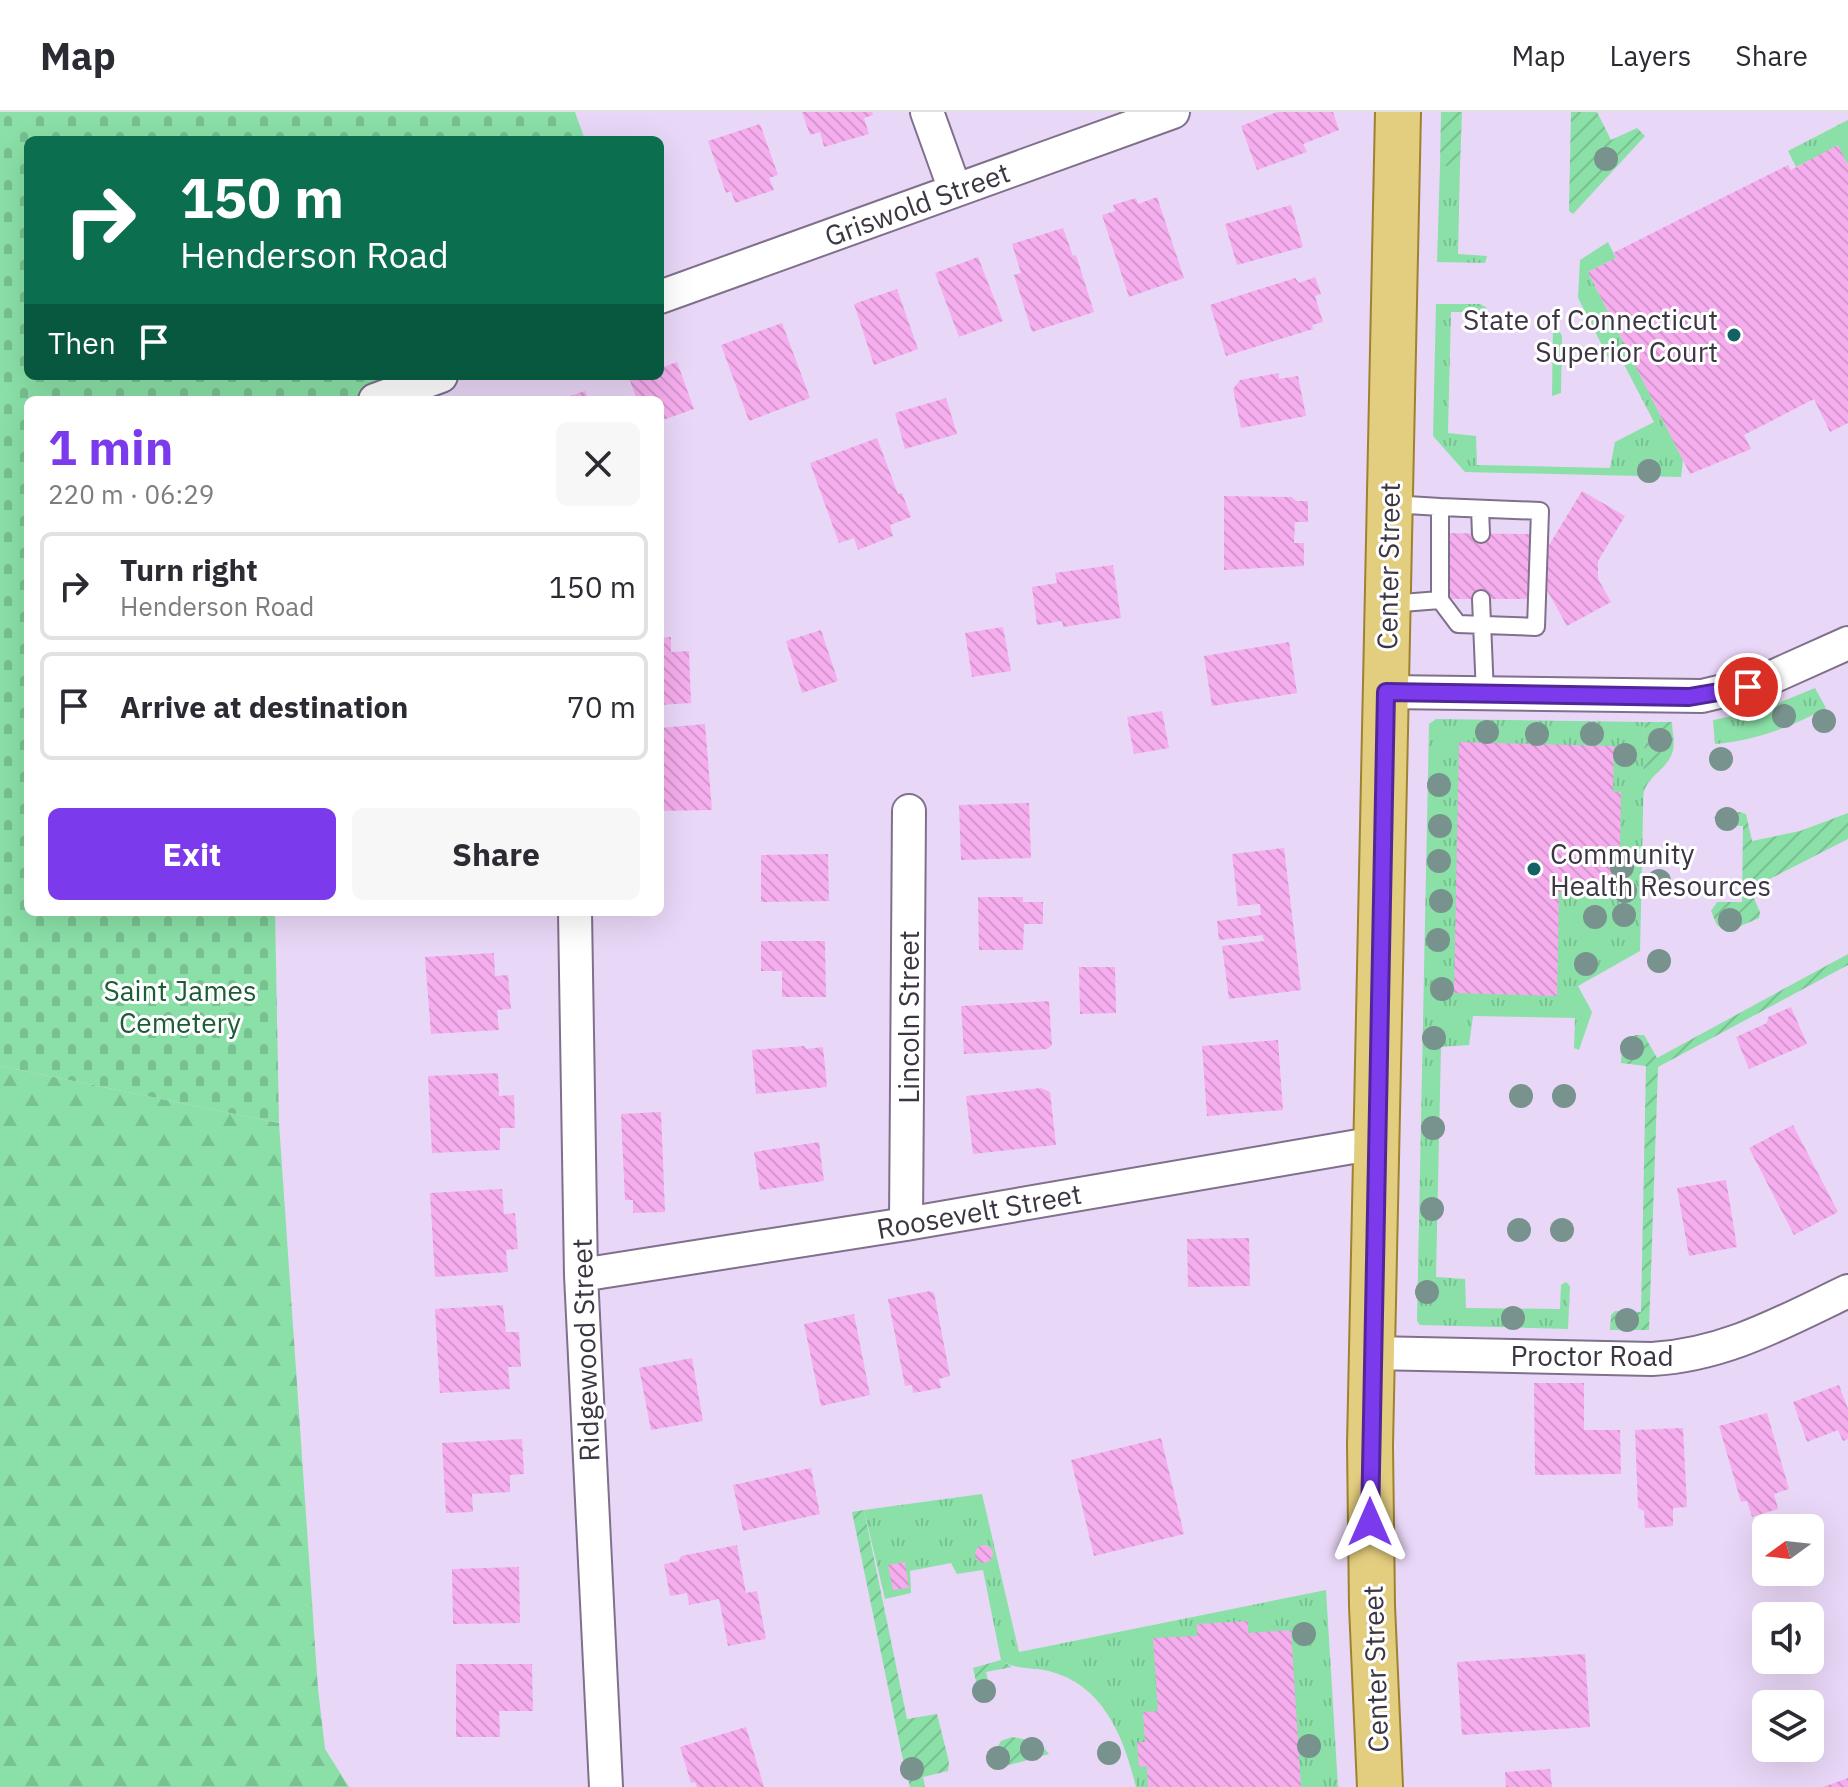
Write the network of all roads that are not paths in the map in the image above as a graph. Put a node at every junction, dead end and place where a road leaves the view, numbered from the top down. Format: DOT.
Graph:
graph roads {
  1 [pos="927,112"];
  2 [pos="1173,112"];
  3 [pos="1398,112"];
  4 [pos="955,190"];
  5 [pos="664,296"];
  6 [pos="430,380"];
  7 [pos="386,396"];
  8 [pos="1390,504"];
  9 [pos="1440,507"];
  10 [pos="1480,509"];
  11 [pos="1481,534"];
  12 [pos="1481,599"];
  13 [pos="1440,600"];
  14 [pos="1388,604"];
  15 [pos="1483,624"];
  16 [pos="1848,643"];
  17 [pos="1386,692"];
  18 [pos="1485,694"];
  19 [pos="909,811"];
  20 [pos="575,916"];
  21 [pos="1376,1143"];
  22 [pos="906,1224"];
  23 [pos="581,1275"];
  24 [pos="1848,1291"];
  25 [pos="1372,1353"];
  26 [pos="606,1787"];
  27 [pos="1380,1787"];
  1 -- 4 [label="street"];
  2 -- 4 [label="street, Griswold Street"];
  3 -- 8 [label="main road, Center Street"];
  4 -- 5 [label="street, Griswold Street"];
  6 -- 7 [label="street"];
  8 -- 9 [label="lane"];
  8 -- 14 [label="main road, Center Street"];
  9 -- 10 [label="lane"];
  9 -- 13 [label="lane"];
  10 -- 11 [label="lane"];
  10 -- 15 [label="lane"];
  12 -- 15 [label="lane"];
  13 -- 14 [label="lane"];
  13 -- 15 [label="lane"];
  14 -- 17 [label="main road, Center Street"];
  15 -- 18 [label="lane"];
  16 -- 18 [label="street"];
  17 -- 18 [label="street"];
  17 -- 21 [label="main road, Center Street"];
  19 -- 22 [label="street, Lincoln Street"];
  20 -- 23 [label="street, Ridgewood Street"];
  21 -- 22 [label="street, Roosevelt Street"];
  21 -- 25 [label="main road, Center Street"];
  22 -- 23 [label="street, Roosevelt Street"];
  23 -- 26 [label="street, Ridgewood Street"];
  24 -- 25 [label="street, Proctor Road"];
  25 -- 27 [label="main road, Center Street"];
}
